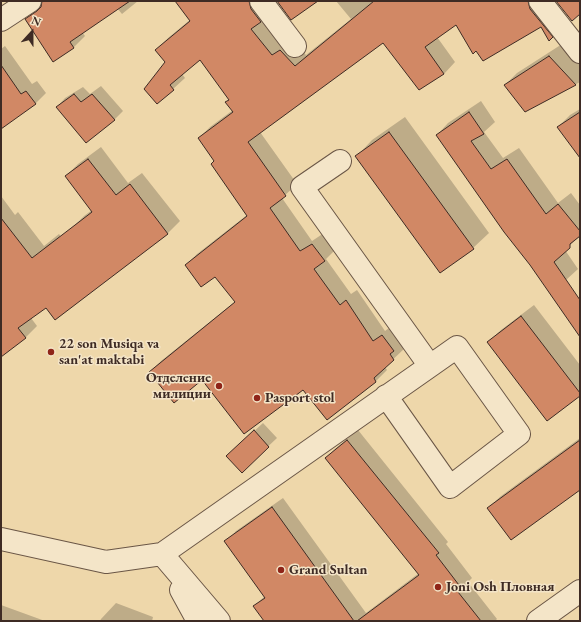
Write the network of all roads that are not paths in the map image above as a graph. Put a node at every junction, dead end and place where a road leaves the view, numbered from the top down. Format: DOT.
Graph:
graph roads {
  1 [pos="30,1"];
  2 [pos="262,1"];
  3 [pos="540,1"];
  4 [pos="1,20"];
  5 [pos="295,46"];
  6 [pos="580,52"];
  7 [pos="340,161"];
  8 [pos="430,366"];
  9 [pos="386,396"];
  10 [pos="1,539"];
  11 [pos="162,554"];
  12 [pos="580,591"];
  13 [pos="198,621"];
  14 [pos="220,621"];
  15 [pos="538,621"];
  1 -- 4 [label="street"];
  2 -- 5 [label="street"];
  3 -- 6 [label="street"];
  7 -- 8 [label="street"];
  8 -- 9 [label="street"];
  8 -- 9 [label="street"];
  9 -- 11 [label="street"];
  10 -- 11 [label="street"];
  11 -- 13 [label="street"];
  11 -- 14 [label="street"];
  12 -- 15 [label="street"];
}
